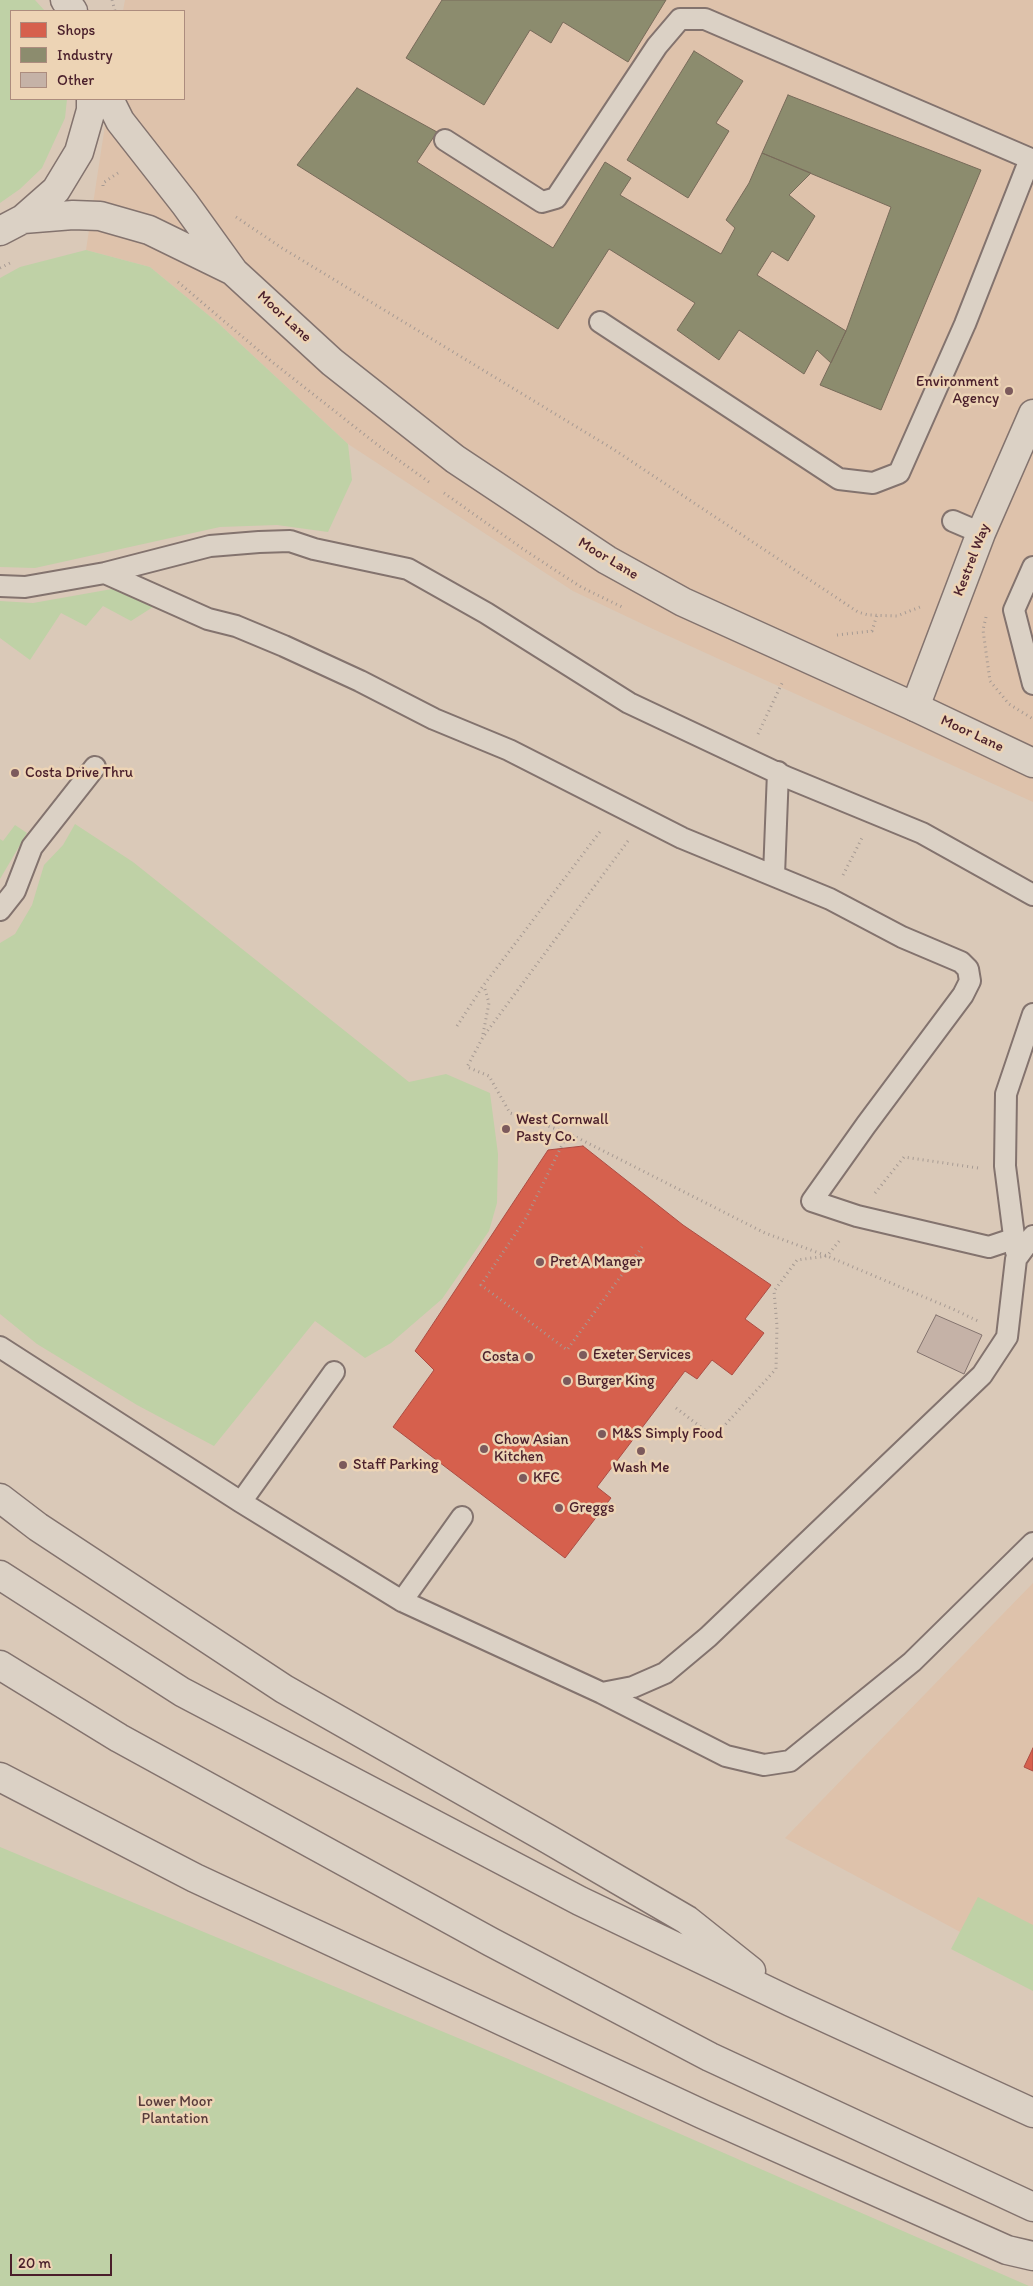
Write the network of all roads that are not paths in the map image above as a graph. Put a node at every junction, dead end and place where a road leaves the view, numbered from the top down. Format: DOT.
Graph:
graph roads {
  1 [pos="65,0"];
  2 [pos="73,10"];
  3 [pos="91,100"];
  4 [pos="110,100"];
  5 [pos="445,140"];
  6 [pos="1032,160"];
  7 [pos="11,225"];
  8 [pos="234,272"];
  9 [pos="600,322"];
  10 [pos="1033,414"];
  11 [pos="952,521"];
  12 [pos="981,533"];
  13 [pos="1033,567"];
  14 [pos="105,573"];
  15 [pos="0,586"];
  16 [pos="1033,684"];
  17 [pos="915,707"];
  18 [pos="1033,763"];
  19 [pos="95,768"];
  20 [pos="778,772"];
  21 [pos="774,876"];
  22 [pos="1033,895"];
  23 [pos="0,910"];
  24 [pos="1033,1014"];
  25 [pos="1024,1237"];
  26 [pos="0,1347"];
  27 [pos="334,1372"];
  28 [pos="0,1498"];
  29 [pos="241,1502"];
  30 [pos="462,1517"];
  31 [pos="1033,1543"];
  32 [pos="0,1575"];
  33 [pos="402,1601"];
  34 [pos="0,1665"];
  35 [pos="602,1693"];
  36 [pos="0,1776"];
  37 [pos="791,2002"];
  38 [pos="1033,2113"];
  39 [pos="1033,2207"];
  40 [pos="1033,2256"];
  1 -- 2 [label="main road"];
  3 -- 7 [label="main road"];
  4 -- 8 [label="main road, Moor Lane"];
  5 -- 6 [label="lane"];
  6 -- 9 [label="lane"];
  7 -- 8 [label="main road, Moor Lane"];
  8 -- 17 [label="main road, Moor Lane"];
  10 -- 12 [label="main road, Kestrel Way"];
  11 -- 12 [label="lane"];
  12 -- 17 [label="main road, Kestrel Way"];
  13 -- 16 [label="lane"];
  14 -- 15 [label="lane"];
  14 -- 20 [label="lane"];
  14 -- 21 [label="lane"];
  17 -- 18 [label="main road, Moor Lane"];
  19 -- 23 [label="lane"];
  20 -- 21 [label="lane"];
  20 -- 22 [label="lane"];
  21 -- 25 [label="lane"];
  24 -- 25 [label="lane"];
  25 -- 35 [label="lane"];
  26 -- 29 [label="lane"];
  27 -- 29 [label="lane"];
  28 -- 37 [label="main road"];
  29 -- 33 [label="lane"];
  30 -- 33 [label="lane"];
  31 -- 35 [label="lane"];
  32 -- 37 [label="main road"];
  33 -- 35 [label="lane"];
  34 -- 39 [label="main road"];
  36 -- 40 [label="main road"];
  37 -- 38 [label="main road"];
}
